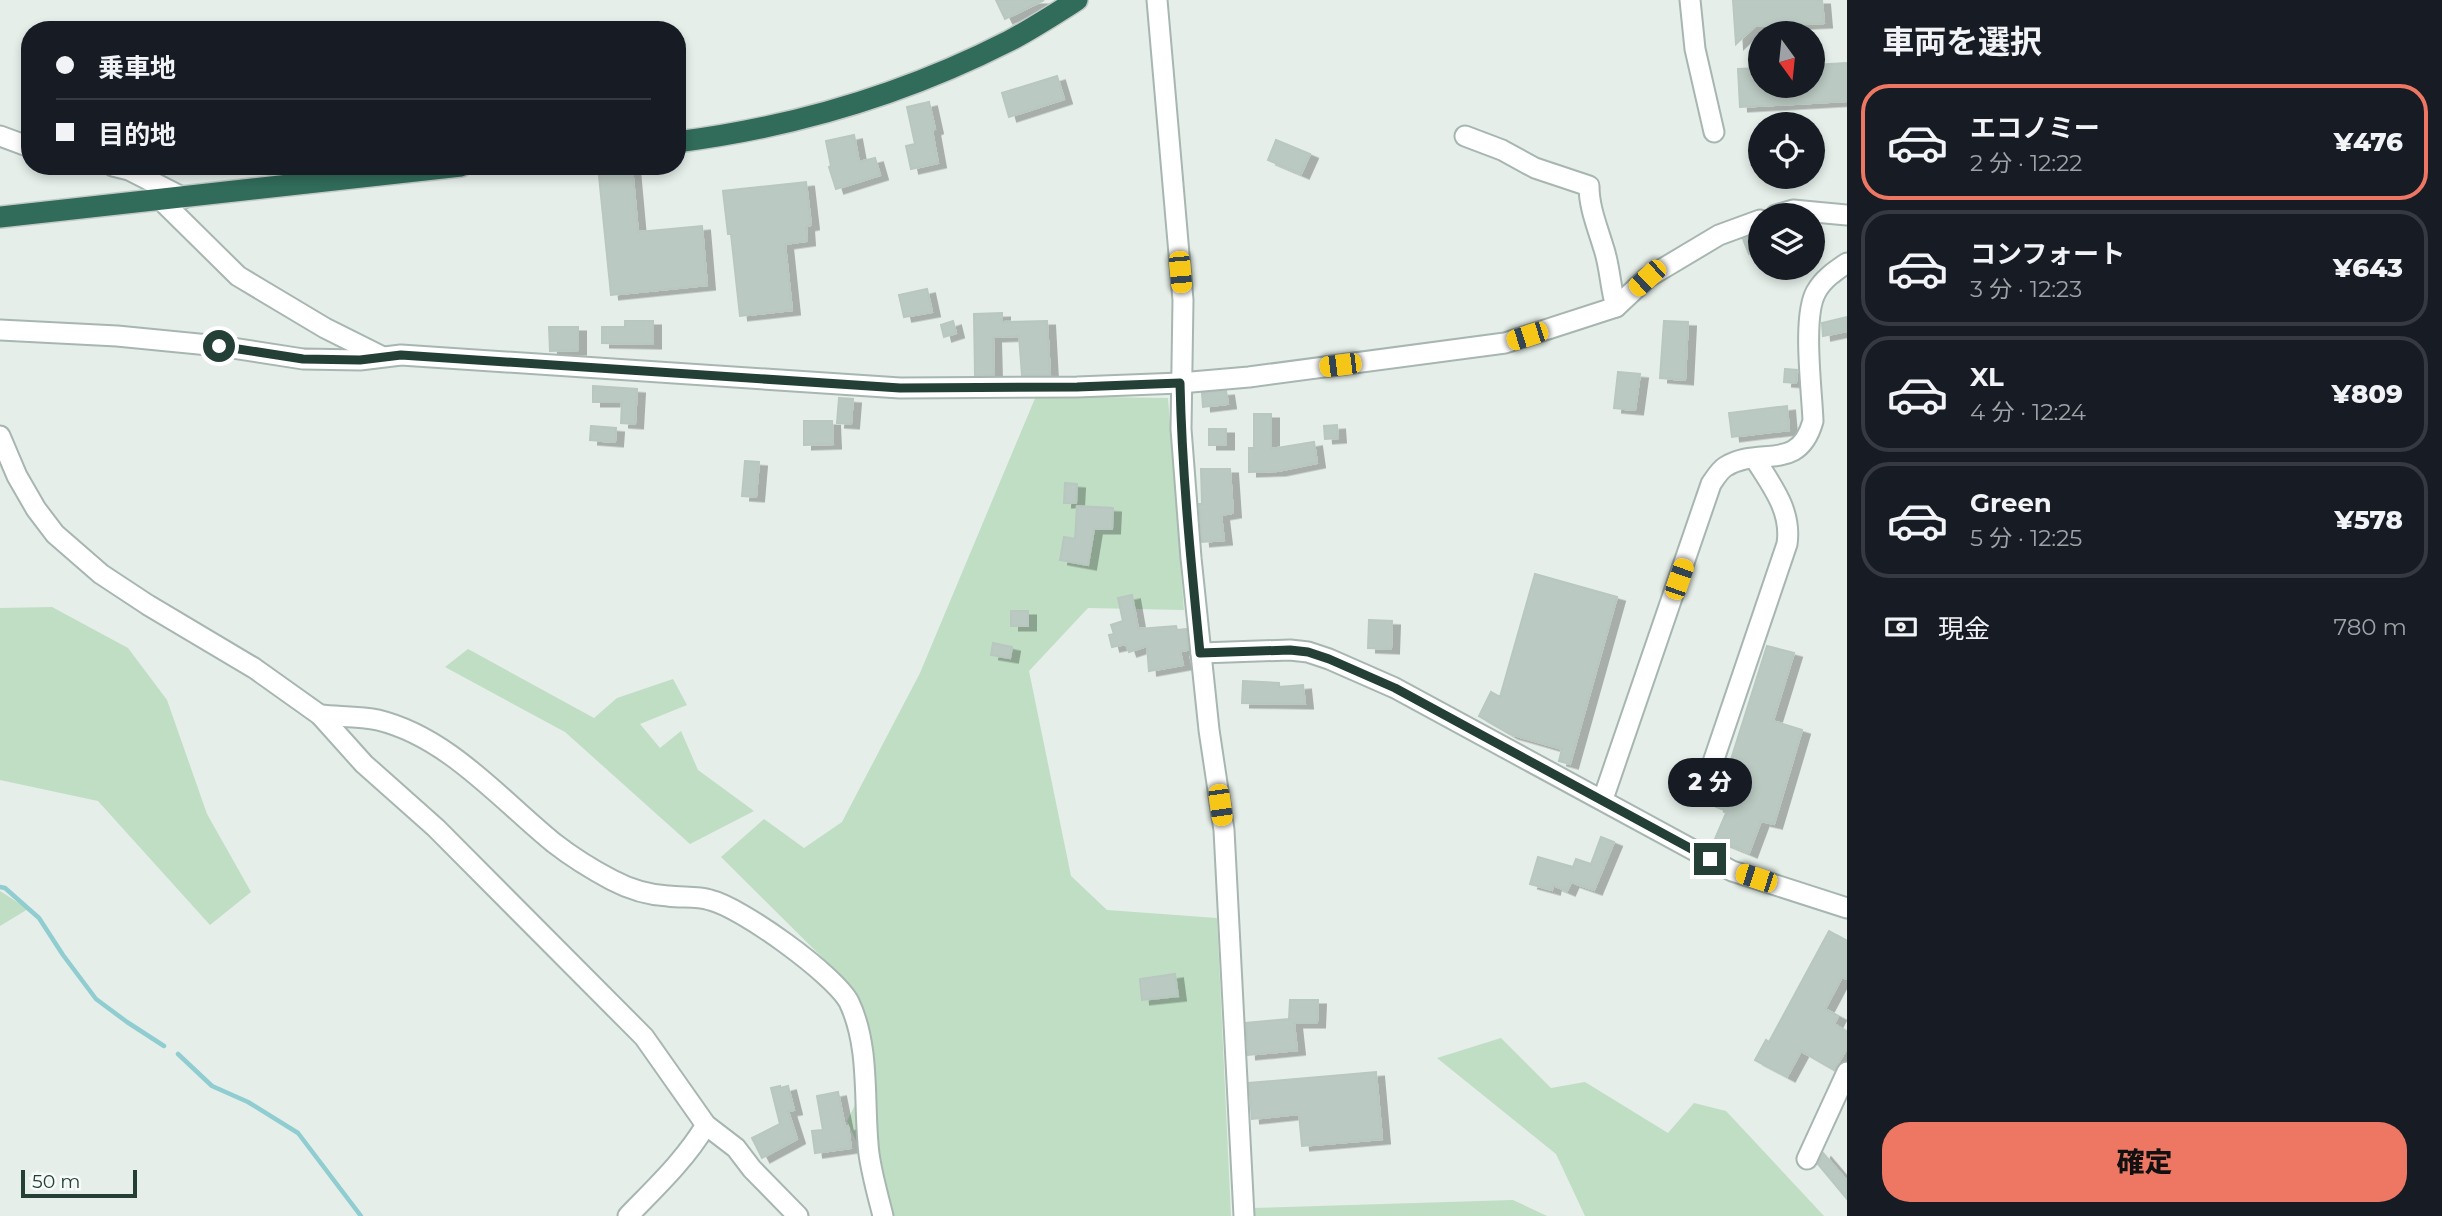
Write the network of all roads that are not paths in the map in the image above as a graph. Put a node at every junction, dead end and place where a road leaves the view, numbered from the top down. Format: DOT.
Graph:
graph roads {
  1 [pos="1077,0"];
  2 [pos="1157,0"];
  3 [pos="1690,0"];
  4 [pos="1714,132"];
  5 [pos="0,136"];
  6 [pos="1465,136"];
  7 [pos="686,141"];
  8 [pos="21,144"];
  9 [pos="139,175"];
  10 [pos="383,175"];
  11 [pos="184,198"];
  12 [pos="162,200"];
  13 [pos="1825,213"];
  14 [pos="1847,215"];
  15 [pos="0,217"];
  16 [pos="1748,224"];
  17 [pos="1847,263"];
  18 [pos="1616,307"];
  19 [pos="0,330"];
  20 [pos="381,356"];
  21 [pos="1180,383"];
  22 [pos="0,436"];
  23 [pos="1755,459"];
  24 [pos="1200,653"];
  25 [pos="320,715"];
  26 [pos="1710,771"];
  27 [pos="1603,799"];
  28 [pos="1847,908"];
  29 [pos="1847,1072"];
  30 [pos="706,1125"];
  31 [pos="1807,1159"];
  32 [pos="628,1216"];
  33 [pos="798,1216"];
  34 [pos="883,1216"];
  35 [pos="1244,1216"];
  1 -- 7 [label="highway"];
  2 -- 21 [label="street"];
  3 -- 4 [label="street"];
  5 -- 8 [label="street"];
  6 -- 18 [label="street"];
  9 -- 11 [label="street"];
  10 -- 11 [label="highway"];
  11 -- 12 [label="highway"];
  12 -- 15 [label="highway"];
  12 -- 20 [label="street"];
  13 -- 14 [label="street"];
  16 -- 18 [label="street"];
  17 -- 23 [label="street"];
  18 -- 21 [label="street"];
  19 -- 20 [label="street"];
  20 -- 21 [label="street"];
  21 -- 24 [label="street"];
  22 -- 25 [label="street"];
  23 -- 26 [label="street"];
  23 -- 27 [label="street"];
  24 -- 27 [label="street"];
  24 -- 35 [label="street"];
  25 -- 30 [label="street"];
  25 -- 34 [label="street"];
  27 -- 28 [label="street"];
  29 -- 31 [label="street"];
  30 -- 32 [label="street"];
  30 -- 33 [label="street"];
}
